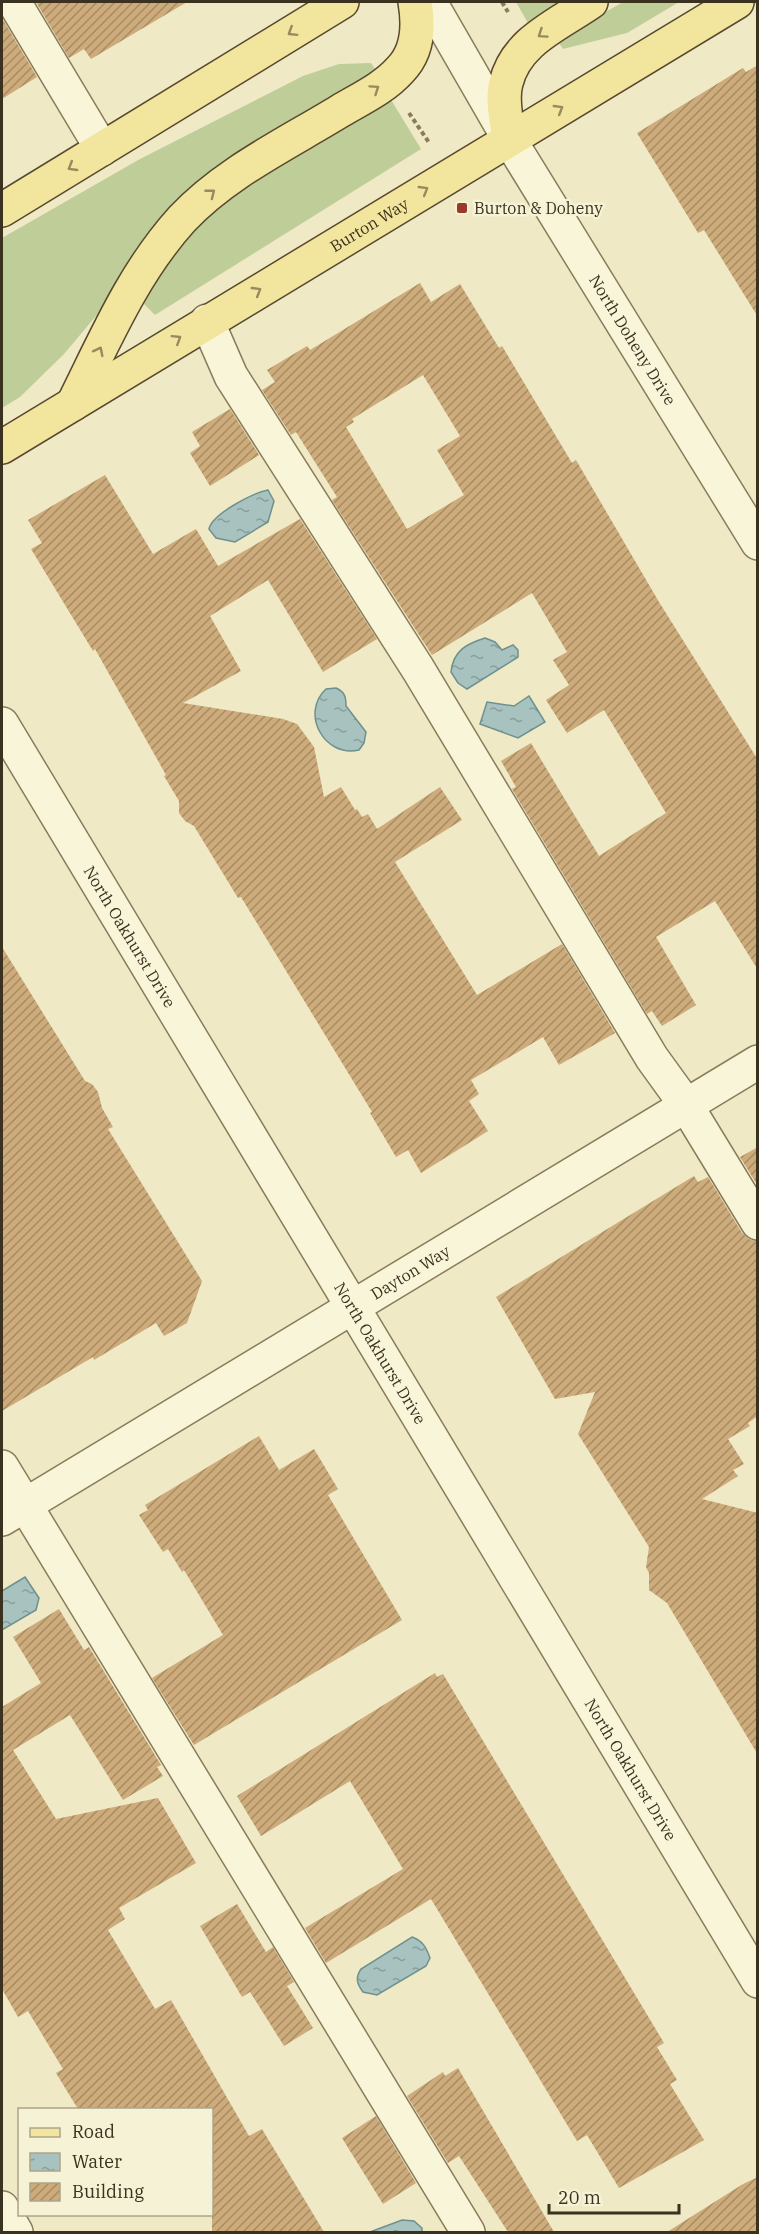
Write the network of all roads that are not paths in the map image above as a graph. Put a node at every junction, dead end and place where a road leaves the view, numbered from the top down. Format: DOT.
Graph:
graph roads {
  1 [pos="14,2"];
  2 [pos="342,2"];
  3 [pos="415,2"];
  4 [pos="430,2"];
  5 [pos="591,2"];
  6 [pos="737,2"];
  7 [pos="509,139"];
  8 [pos="102,149"];
  9 [pos="2,210"];
  10 [pos="207,321"];
  11 [pos="73,404"];
  12 [pos="2,447"];
  13 [pos="758,543"];
  14 [pos="2,724"];
  15 [pos="758,1062"];
  16 [pos="686,1105"];
  17 [pos="758,1223"];
  18 [pos="352,1307"];
  19 [pos="2,1467"];
  20 [pos="13,1512"];
  21 [pos="758,1982"];
  22 [pos="2,2208"];
  23 [pos="16,2232"];
  24 [pos="468,2232"];
  1 -- 8 [label="street"];
  2 -- 8 [label="main road, one-way"];
  11 -- 3 [label="main road, one-way"];
  4 -- 7 [label="street, North Doheny Drive"];
  5 -- 7 [label="main road, one-way"];
  7 -- 6 [label="main road, Burton Way, one-way"];
  10 -- 7 [label="main road, Burton Way, one-way"];
  7 -- 13 [label="street, North Doheny Drive"];
  8 -- 9 [label="main road, one-way"];
  11 -- 10 [label="main road, Burton Way, one-way"];
  10 -- 16 [label="street"];
  11 -- 12 [label="main road, Burton Way"];
  14 -- 18 [label="street, North Oakhurst Drive"];
  15 -- 16 [label="street, Dayton Way"];
  16 -- 17 [label="street"];
  16 -- 18 [label="street, Dayton Way"];
  18 -- 20 [label="street, Dayton Way"];
  18 -- 21 [label="street, North Oakhurst Drive"];
  19 -- 20 [label="street"];
  20 -- 24 [label="street"];
  22 -- 23 [label="street"];
}
